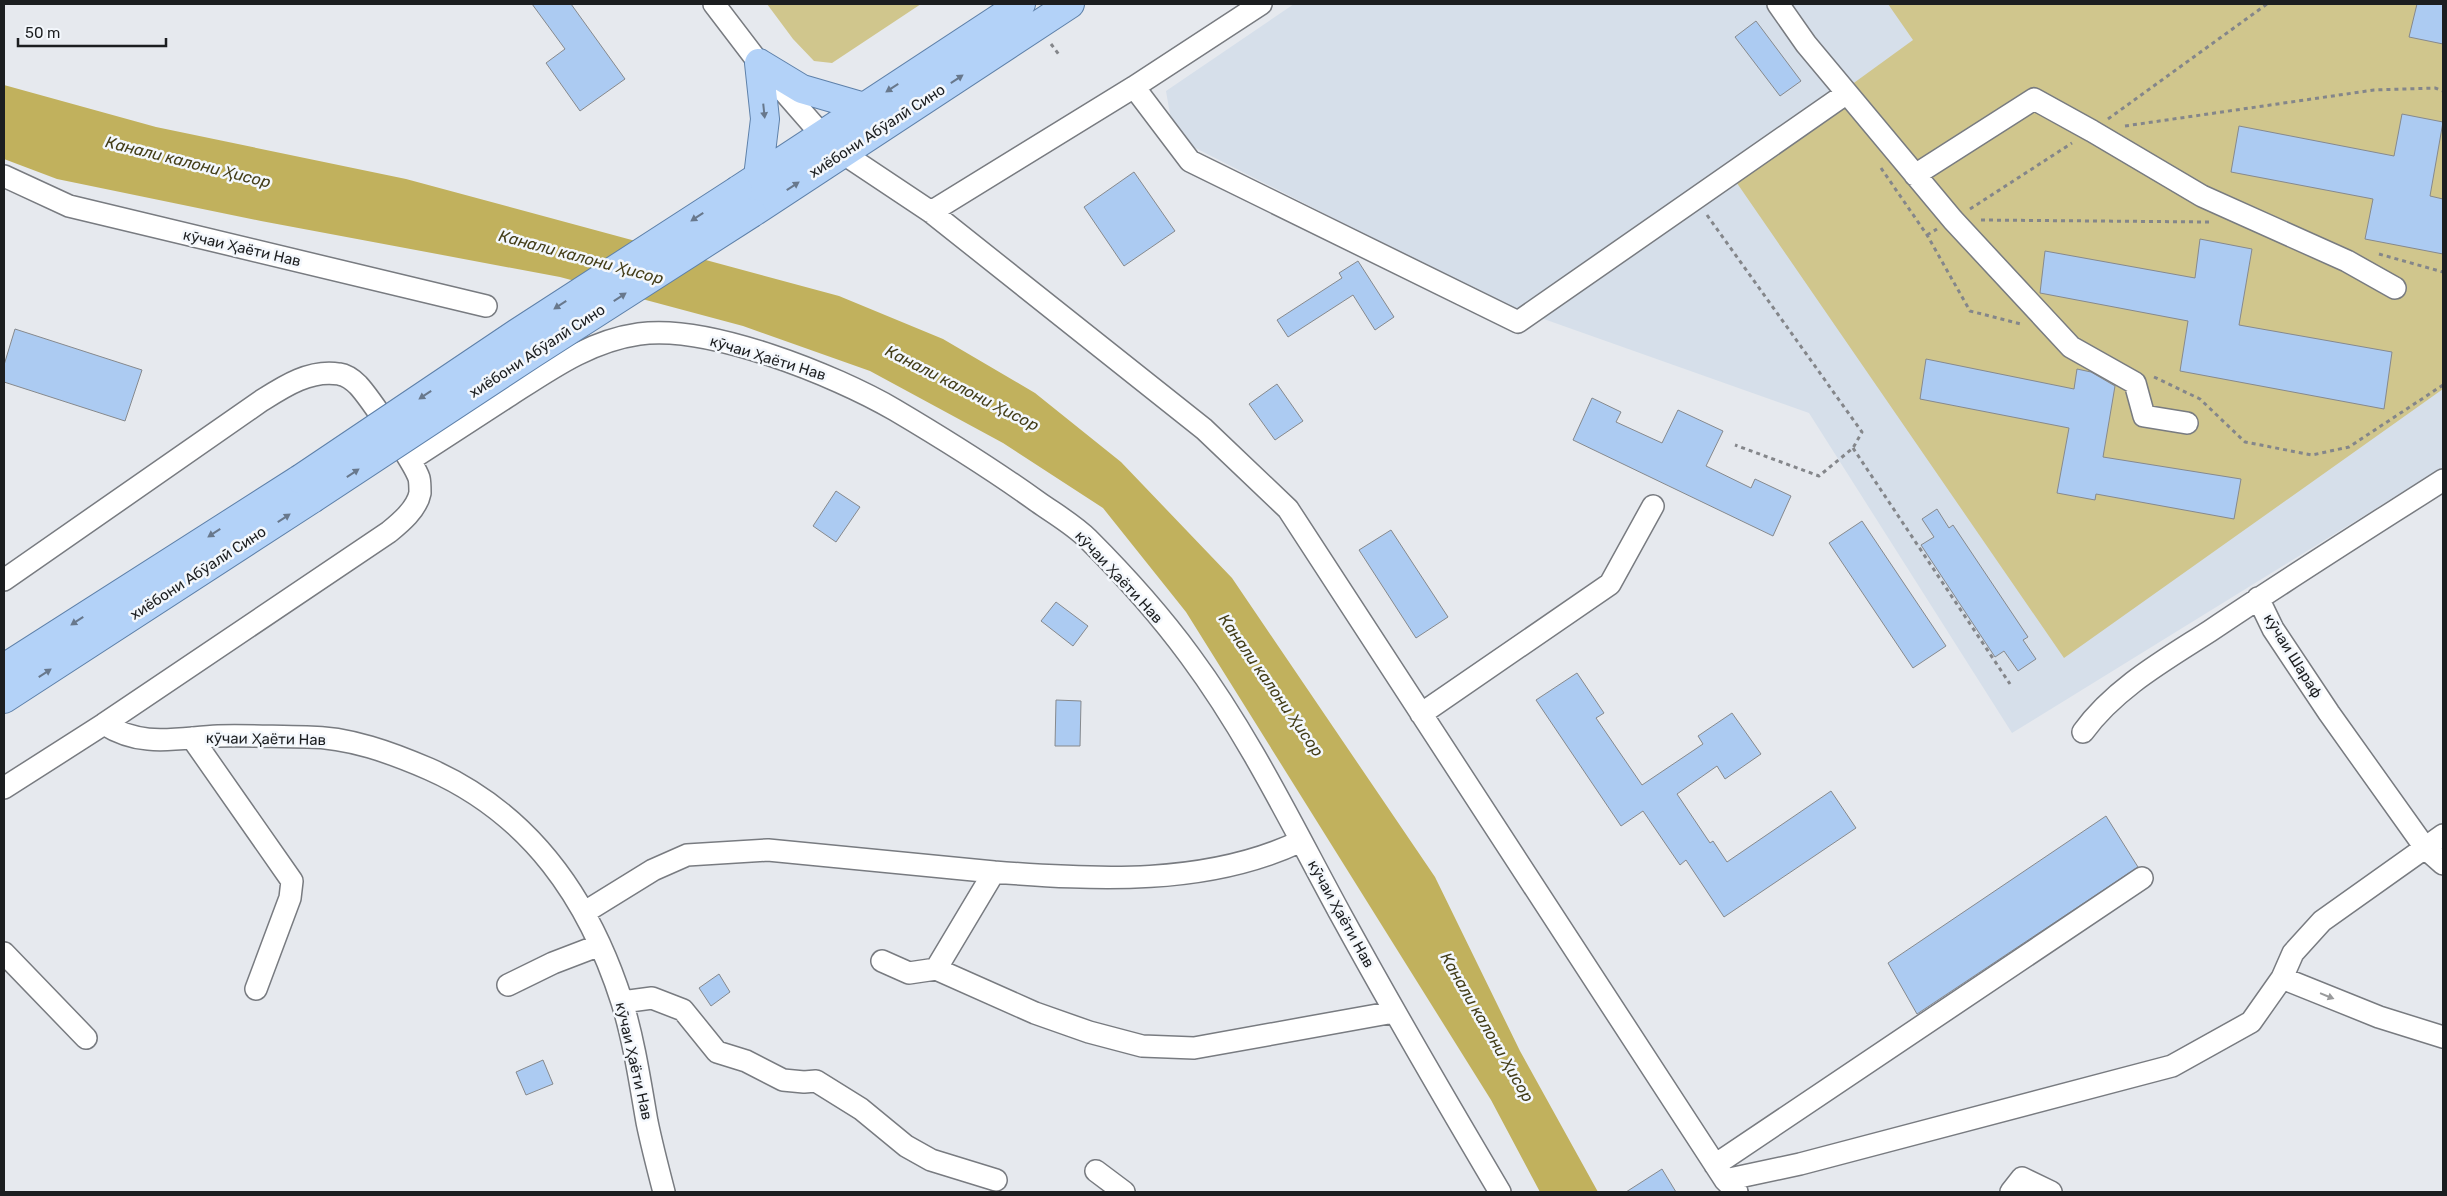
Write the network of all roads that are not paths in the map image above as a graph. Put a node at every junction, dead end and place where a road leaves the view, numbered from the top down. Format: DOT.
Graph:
graph roads {
  1 [pos="714,4"];
  2 [pos="1021,4"];
  3 [pos="1070,4"];
  4 [pos="1261,4"];
  5 [pos="1778,4"];
  6 [pos="759,62"];
  7 [pos="1134,87"];
  8 [pos="1847,93"];
  9 [pos="864,107"];
  10 [pos="822,135"];
  11 [pos="844,154"];
  12 [pos="1915,175"];
  13 [pos="4,176"];
  14 [pos="748,184"];
  15 [pos="931,212"];
  16 [pos="2395,288"];
  17 [pos="486,306"];
  18 [pos="2187,424"];
  19 [pos="410,460"];
  20 [pos="2443,480"];
  21 [pos="306,489"];
  22 [pos="1653,506"];
  23 [pos="4,580"];
  24 [pos="2258,598"];
  25 [pos="4,668"];
  26 [pos="4,699"];
  27 [pos="1421,714"];
  28 [pos="104,724"];
  29 [pos="2083,732"];
  30 [pos="192,738"];
  31 [pos="4,788"];
  32 [pos="2443,835"];
  33 [pos="1301,841"];
  34 [pos="2426,849"];
  35 [pos="2443,864"];
  36 [pos="994,872"];
  37 [pos="2142,878"];
  38 [pos="585,912"];
  39 [pos="600,945"];
  40 [pos="4,953"];
  41 [pos="882,961"];
  42 [pos="936,969"];
  43 [pos="2282,978"];
  44 [pos="508,985"];
  45 [pos="256,989"];
  46 [pos="622,1002"];
  47 [pos="1394,1012"];
  48 [pos="2443,1037"];
  49 [pos="86,1038"];
  50 [pos="1096,1171"];
  51 [pos="1726,1179"];
  52 [pos="996,1180"];
  53 [pos="664,1192"];
  54 [pos="1124,1192"];
  55 [pos="1500,1192"];
  56 [pos="2011,1192"];
  57 [pos="2051,1192"];
  1 -- 6 [label="street"];
  2 -- 9 [label="main road, хиёбони Абӯалӣ Сино, one-way"];
  11 -- 3 [label="main road, хиёбони Абӯалӣ Сино, one-way"];
  4 -- 7 [label="street"];
  5 -- 8 [label="street"];
  6 -- 9 [label="main road"];
  6 -- 10 [label="street"];
  6 -- 14 [label="main road, one-way"];
  7 -- 8 [label="street"];
  7 -- 15 [label="street"];
  8 -- 12 [label="street"];
  9 -- 10 [label="main road, хиёбони Абӯалӣ Сино"];
  10 -- 11 [label="street"];
  10 -- 14 [label="main road, хиёбони Абӯалӣ Сино"];
  11 -- 15 [label="street"];
  21 -- 11 [label="main road, хиёбони Абӯалӣ Сино, one-way, bridge"];
  12 -- 16 [label="street"];
  12 -- 18 [label="street"];
  13 -- 17 [label="street, кӯчаи Ҳаёти Нав"];
  14 -- 21 [label="main road, хиёбони Абӯалӣ Сино, one-way, bridge"];
  15 -- 27 [label="street"];
  19 -- 23 [label="street"];
  19 -- 28 [label="street"];
  19 -- 33 [label="street, кӯчаи Ҳаёти Нав"];
  20 -- 24 [label="street, кӯчаи Шараф"];
  21 -- 25 [label="main road, хиёбони Абӯалӣ Сино, one-way"];
  26 -- 21 [label="main road, хиёбони Абӯалӣ Сино, one-way"];
  22 -- 27 [label="street"];
  24 -- 29 [label="street"];
  24 -- 34 [label="street, кӯчаи Шараф"];
  27 -- 51 [label="street"];
  28 -- 30 [label="street, кӯчаи Ҳаёти Нав"];
  28 -- 31 [label="street"];
  30 -- 38 [label="street, кӯчаи Ҳаёти Нав"];
  30 -- 45 [label="street"];
  32 -- 34 [label="street"];
  33 -- 36 [label="street"];
  33 -- 47 [label="street, кӯчаи Ҳаёти Нав"];
  34 -- 35 [label="street, кӯчаи Шараф"];
  34 -- 43 [label="street"];
  36 -- 38 [label="street"];
  36 -- 42 [label="street"];
  37 -- 51 [label="street"];
  38 -- 39 [label="street, кӯчаи Ҳаёти Нав"];
  39 -- 44 [label="street"];
  39 -- 46 [label="street, кӯчаи Ҳаёти Нав"];
  40 -- 49 [label="street"];
  41 -- 42 [label="street"];
  42 -- 47 [label="street"];
  43 -- 48 [label="street, one-way"];
  43 -- 51 [label="street"];
  46 -- 52 [label="street"];
  46 -- 53 [label="street, кӯчаи Ҳаёти Нав"];
  47 -- 55 [label="street, кӯчаи Ҳаёти Нав"];
  50 -- 54 [label="street"];
  56 -- 57 [label="street"];
}
